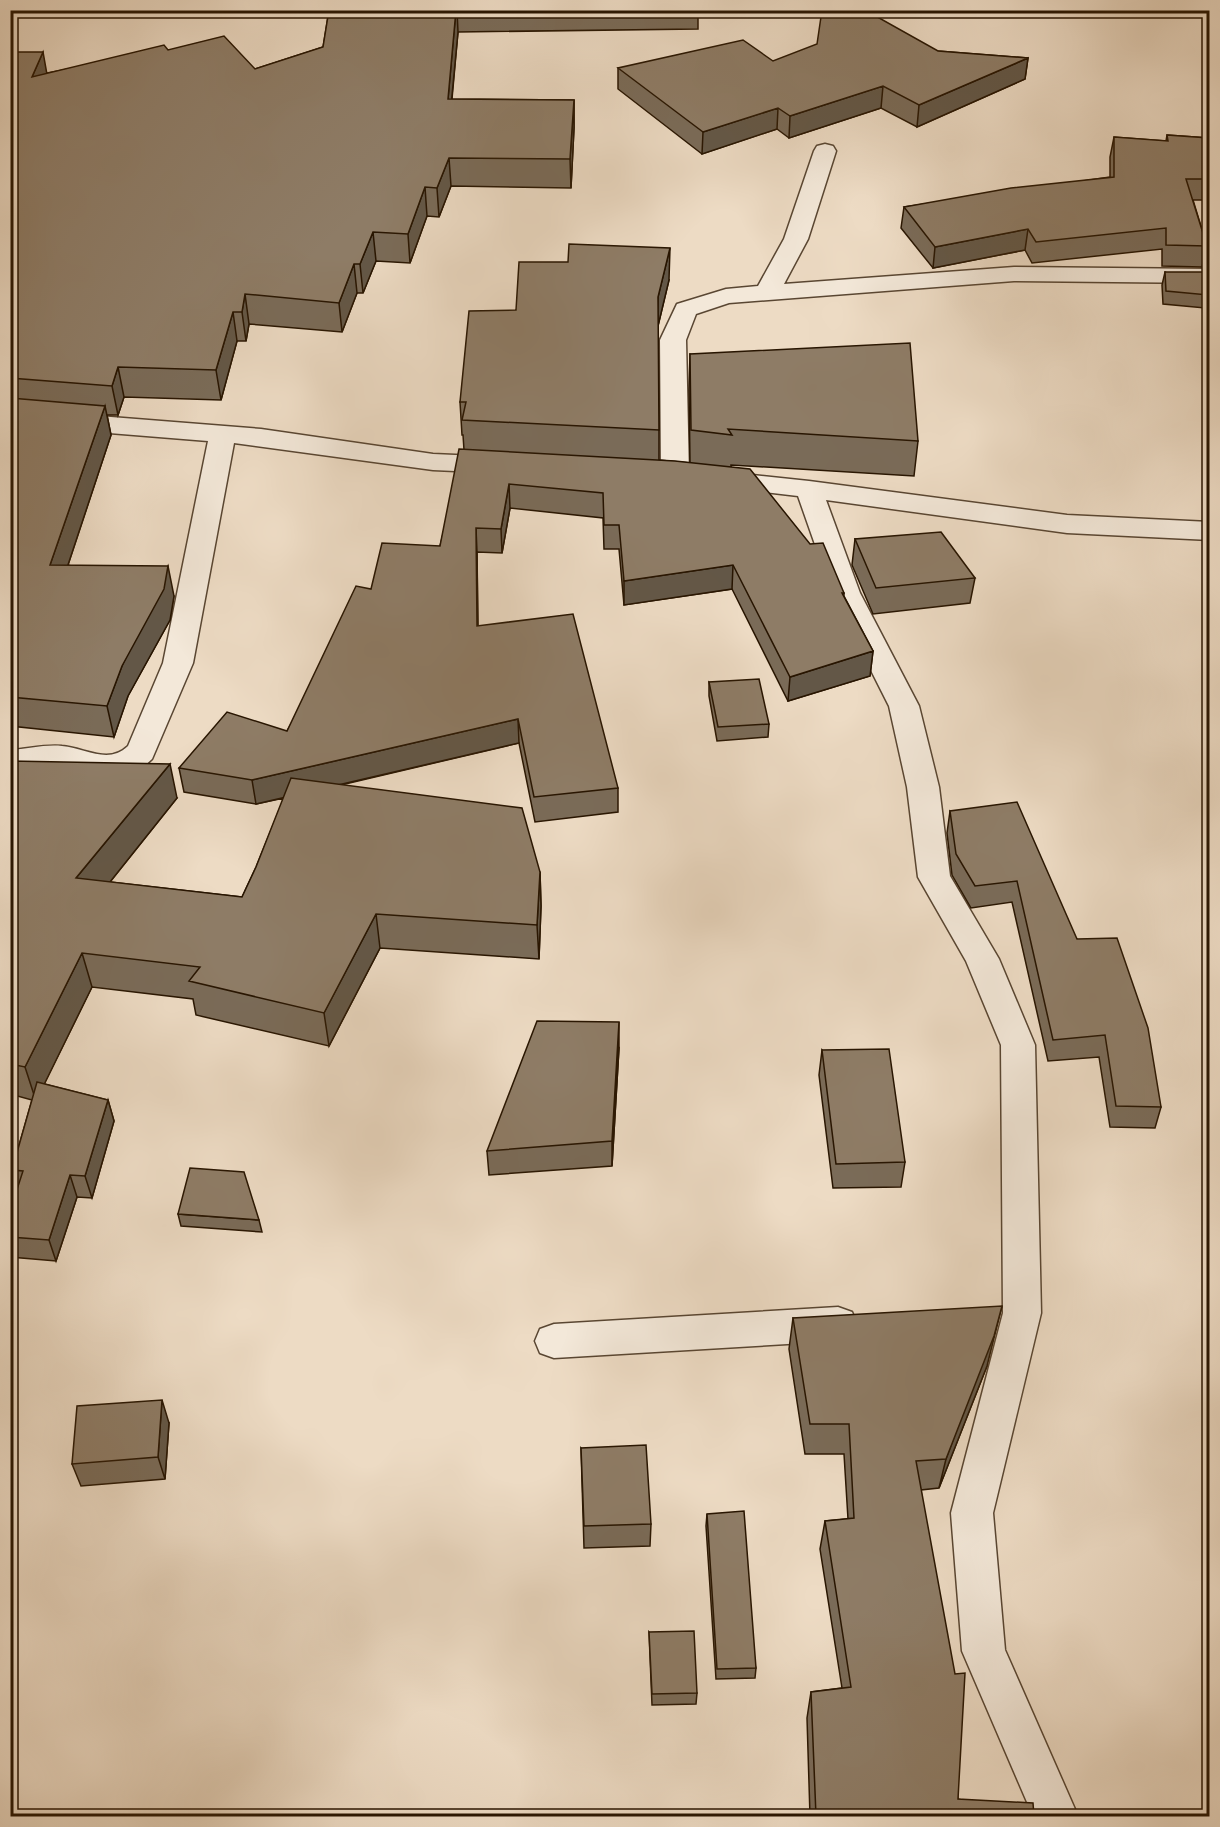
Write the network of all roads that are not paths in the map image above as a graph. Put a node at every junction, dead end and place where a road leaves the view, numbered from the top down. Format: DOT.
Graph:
graph roads {
  1 [pos="825,151"];
  2 [pos="1209,276"];
  3 [pos="766,294"];
  4 [pos="10,417"];
  5 [pos="222,435"];
  6 [pos="525,466"];
  7 [pos="809,489"];
  8 [pos="1209,531"];
  9 [pos="10,761"];
  10 [pos="870,1322"];
  11 [pos="554,1341"];
  12 [pos="1056,1816"];
  1 -- 3 [label="street"];
  2 -- 3 [label="street"];
  3 -- 7 [label="street"];
  4 -- 5 [label="street"];
  5 -- 6 [label="street"];
  5 -- 9 [label="street"];
  7 -- 8 [label="street"];
  7 -- 12 [label="street"];
  10 -- 11 [label="street"];
}
